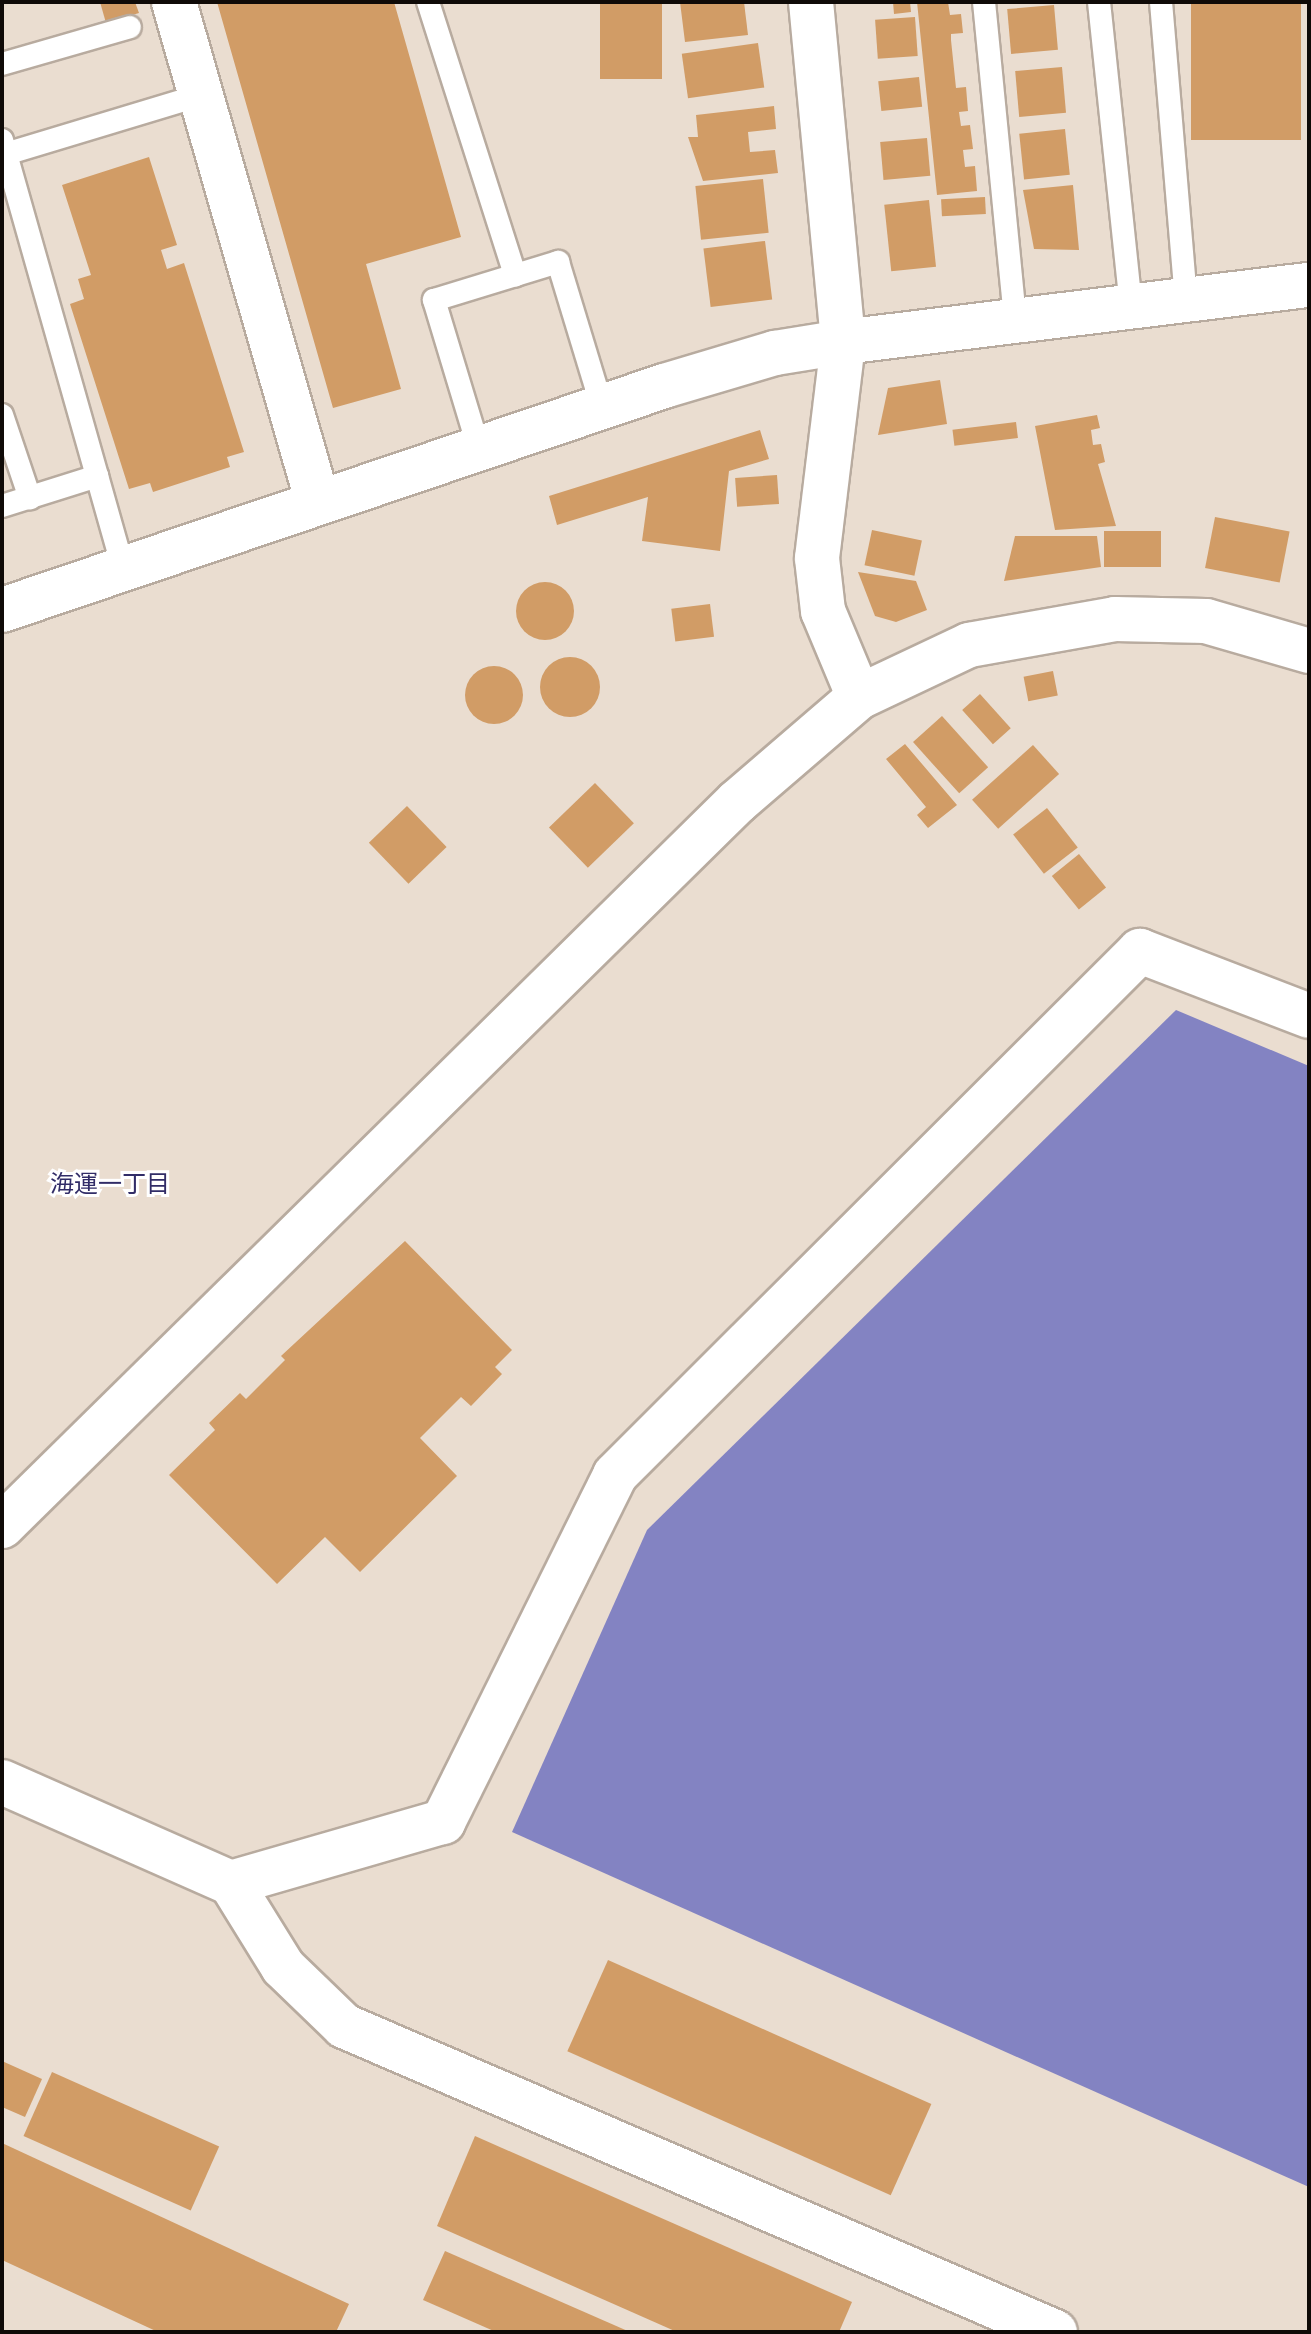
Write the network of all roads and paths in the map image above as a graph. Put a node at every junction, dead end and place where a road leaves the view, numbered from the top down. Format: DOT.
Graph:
graph roads {
  1 [pos="174,2"];
  2 [pos="428,2"];
  3 [pos="811,2"];
  4 [pos="984,2"];
  5 [pos="1099,2"];
  6 [pos="1161,2"];
  7 [pos="130,27"];
  8 [pos="2,64"];
  9 [pos="201,95"];
  10 [pos="4,149"];
  11 [pos="515,275"];
  12 [pos="1309,285"];
  13 [pos="1186,299"];
  14 [pos="1131,305"];
  15 [pos="1015,318"];
  16 [pos="843,342"];
  17 [pos="602,407"];
  18 [pos="2,415"];
  19 [pos="479,449"];
  20 [pos="97,476"];
  21 [pos="30,498"];
  22 [pos="318,503"];
  23 [pos="2,506"];
  24 [pos="123,568"];
  25 [pos="2,610"];
  26 [pos="1309,651"];
  27 [pos="859,697"];
  28 [pos="1309,1016"];
  29 [pos="2,1526"];
  30 [pos="2,1782"];
  31 [pos="231,1883"];
  32 [pos="1055,2332"];
  1 -- 9 [label="street"];
  2 -- 11 [label="lane"];
  3 -- 16 [label="street"];
  4 -- 15 [label="lane"];
  5 -- 14 [label="lane"];
  6 -- 13 [label="lane"];
  7 -- 8 [label="lane"];
  9 -- 10 [label="lane"];
  9 -- 22 [label="street"];
  10 -- 20 [label="lane"];
  11 -- 17 [label="lane"];
  11 -- 19 [label="lane"];
  12 -- 13 [label="street"];
  13 -- 14 [label="street"];
  14 -- 15 [label="street"];
  15 -- 16 [label="street"];
  16 -- 17 [label="street"];
  16 -- 27 [label="street"];
  17 -- 19 [label="street"];
  18 -- 21 [label="lane"];
  19 -- 22 [label="street"];
  20 -- 21 [label="lane"];
  20 -- 24 [label="lane"];
  21 -- 23 [label="lane"];
  22 -- 24 [label="street"];
  24 -- 25 [label="street"];
  26 -- 27 [label="street"];
  27 -- 29 [label="street"];
  28 -- 31 [label="street"];
  30 -- 31 [label="street"];
  31 -- 32 [label="street"];
}
